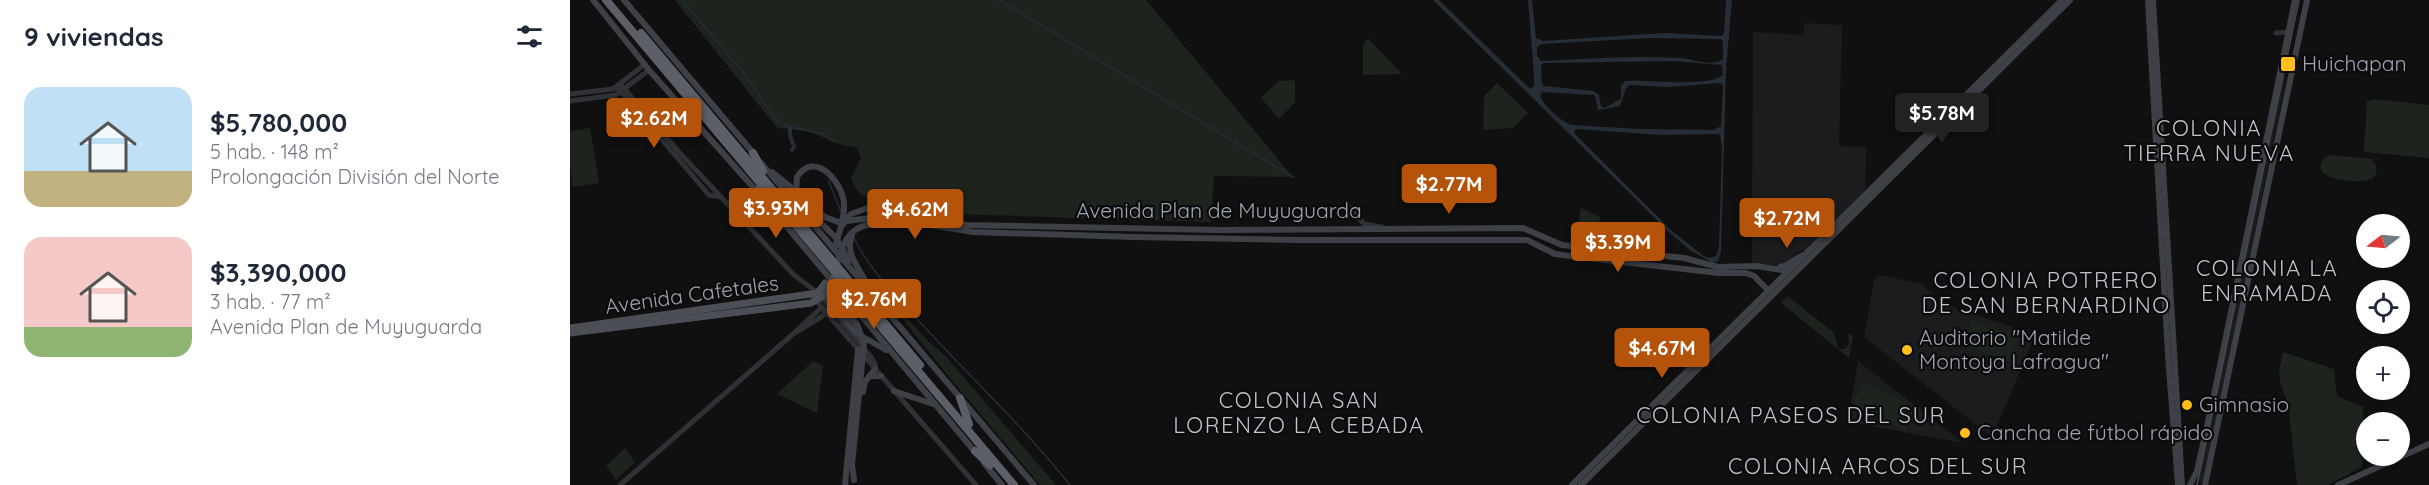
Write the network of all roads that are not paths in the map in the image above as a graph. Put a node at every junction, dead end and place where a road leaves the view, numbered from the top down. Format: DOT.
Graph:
graph roads {
  1 [pos="593,0"];
  2 [pos="606,0"];
  3 [pos="613,0"];
  4 [pos="624,0"];
  5 [pos="2062,0"];
  6 [pos="2068,0"];
  7 [pos="2148,0"];
  8 [pos="2153,0"];
  9 [pos="2295,0"];
  10 [pos="2307,0"];
  11 [pos="2288,32"];
  12 [pos="2276,33"];
  13 [pos="2284,57"];
  14 [pos="2294,63"];
  15 [pos="647,67"];
  16 [pos="621,89"];
  17 [pos="607,93"];
  18 [pos="570,94"];
  19 [pos="570,101"];
  20 [pos="676,153"];
  21 [pos="753,153"];
  22 [pos="768,170"];
  23 [pos="749,171"];
  24 [pos="721,198"];
  25 [pos="783,202"];
  26 [pos="769,206"];
  27 [pos="1349,207"];
  28 [pos="927,219"];
  29 [pos="1840,225"];
  30 [pos="841,227"];
  31 [pos="1384,227"];
  32 [pos="966,228"];
  33 [pos="1804,255"];
  34 [pos="850,267"];
  35 [pos="1773,268"];
  36 [pos="822,271"];
  37 [pos="1788,271"];
  38 [pos="1798,271"];
  39 [pos="835,274"];
  40 [pos="825,283"];
  41 [pos="871,292"];
  42 [pos="1771,293"];
  43 [pos="815,294"];
  44 [pos="802,297"];
  45 [pos="822,304"];
  46 [pos="801,306"];
  47 [pos="828,311"];
  48 [pos="680,313"];
  49 [pos="655,316"];
  50 [pos="815,321"];
  51 [pos="656,325"];
  52 [pos="836,325"];
  53 [pos="570,328"];
  54 [pos="570,334"];
  55 [pos="793,334"];
  56 [pos="858,350"];
  57 [pos="895,358"];
  58 [pos="875,369"];
  59 [pos="856,371"];
  60 [pos="881,376"];
  61 [pos="867,379"];
  62 [pos="855,380"];
  63 [pos="894,391"];
  64 [pos="960,398"];
  65 [pos="933,404"];
  66 [pos="969,424"];
  67 [pos="2429,444"];
  68 [pos="975,451"];
  69 [pos="2181,466"];
  70 [pos="2197,471"];
  71 [pos="854,483"];
  72 [pos="620,485"];
  73 [pos="845,485"];
  74 [pos="976,485"];
  75 [pos="1002,485"];
  76 [pos="1008,485"];
  77 [pos="1014,485"];
  78 [pos="1021,485"];
  79 [pos="1034,485"];
  80 [pos="1572,485"];
  81 [pos="1581,485"];
  82 [pos="2180,485"];
  83 [pos="2190,485"];
  84 [pos="2205,485"];
  85 [pos="2338,485"];
  1 -- 15 [label="main road"];
  2 -- 23 [label="highway"];
  3 -- 25 [label="highway"];
  4 -- 21 [label="main road"];
  5 -- 29 [label="main road"];
  6 -- 29 [label="main road"];
  7 -- 82 [label="main road"];
  8 -- 69 [label="main road"];
  9 -- 11 [label="main road"];
  10 -- 14 [label="main road"];
  11 -- 12 [label="street"];
  11 -- 13 [label="main road"];
  13 -- 14 [label="street"];
  13 -- 70 [label="main road"];
  14 -- 84 [label="main road"];
  15 -- 16 [label="street"];
  15 -- 26 [label="main road"];
  16 -- 17 [label="street"];
  16 -- 20 [label="street"];
  17 -- 18 [label="street"];
  17 -- 19 [label="street"];
  20 -- 24 [label="street"];
  20 -- 24 [label="street"];
  21 -- 22 [label="main road"];
  21 -- 25 [label="highway"];
  22 -- 28 [label="main road"];
  22 -- 34 [label="main road"];
  23 -- 26 [label="highway"];
  23 -- 77 [label="highway"];
  24 -- 43 [label="street"];
  25 -- 66 [label="highway"];
  26 -- 36 [label="main road"];
  27 -- 31 [label="street"];
  28 -- 30 [label="main road"];
  28 -- 32 [label="main road"];
  29 -- 33 [label="main road"];
  29 -- 38 [label="main road"];
  30 -- 34 [label="main road"];
  30 -- 40 [label="main road"];
  31 -- 32 [label="main road, Avenida Plan de Muyuguarda"];
  31 -- 35 [label="main road, Avenida Plan de Muyuguarda"];
  32 -- 39 [label="main road"];
  32 -- 41 [label="main road"];
  32 -- 42 [label="main road, Avenida Plan de Muyuguarda"];
  33 -- 35 [label="main road"];
  33 -- 37 [label="main road"];
  34 -- 41 [label="main road"];
  35 -- 37 [label="main road, Avenida Plan de Muyuguarda"];
  36 -- 43 [label="main road"];
  36 -- 57 [label="main road"];
  37 -- 38 [label="street"];
  37 -- 42 [label="main road"];
  38 -- 42 [label="main road"];
  39 -- 54 [label="main road"];
  39 -- 71 [label="main road"];
  40 -- 48 [label="main road"];
  40 -- 57 [label="main road"];
  41 -- 64 [label="main road"];
  42 -- 80 [label="main road"];
  42 -- 81 [label="main road"];
  43 -- 44 [label="main road, Avenida Cafetales"];
  43 -- 45 [label="street"];
  44 -- 46 [label="main road"];
  44 -- 48 [label="main road, Avenida Cafetales"];
  45 -- 46 [label="main road, Avenida Cafetales"];
  45 -- 47 [label="street"];
  45 -- 55 [label="street"];
  46 -- 51 [label="main road, Avenida Cafetales"];
  47 -- 50 [label="street"];
  47 -- 52 [label="street"];
  47 -- 58 [label="street"];
  48 -- 49 [label="main road, Avenida Cafetales"];
  49 -- 51 [label="main road"];
  49 -- 53 [label="main road, Avenida Cafetales"];
  50 -- 52 [label="street"];
  50 -- 55 [label="street"];
  51 -- 54 [label="main road, Avenida Cafetales"];
  52 -- 56 [label="street"];
  55 -- 72 [label="street"];
  56 -- 58 [label="street"];
  56 -- 59 [label="main road"];
  57 -- 65 [label="main road"];
  58 -- 60 [label="street"];
  58 -- 61 [label="main road"];
  59 -- 61 [label="main road"];
  59 -- 62 [label="main road"];
  60 -- 61 [label="main road"];
  60 -- 63 [label="street"];
  61 -- 62 [label="main road"];
  61 -- 71 [label="main road"];
  62 -- 73 [label="main road"];
  63 -- 65 [label="main road"];
  63 -- 74 [label="street"];
  64 -- 66 [label="highway"];
  64 -- 79 [label="main road"];
  65 -- 68 [label="main road"];
  66 -- 78 [label="highway"];
  67 -- 85 [label="main road"];
  68 -- 75 [label="main road"];
  68 -- 76 [label="highway"];
  69 -- 70 [label="main road"];
  69 -- 82 [label="main road"];
  70 -- 83 [label="main road"];
}
